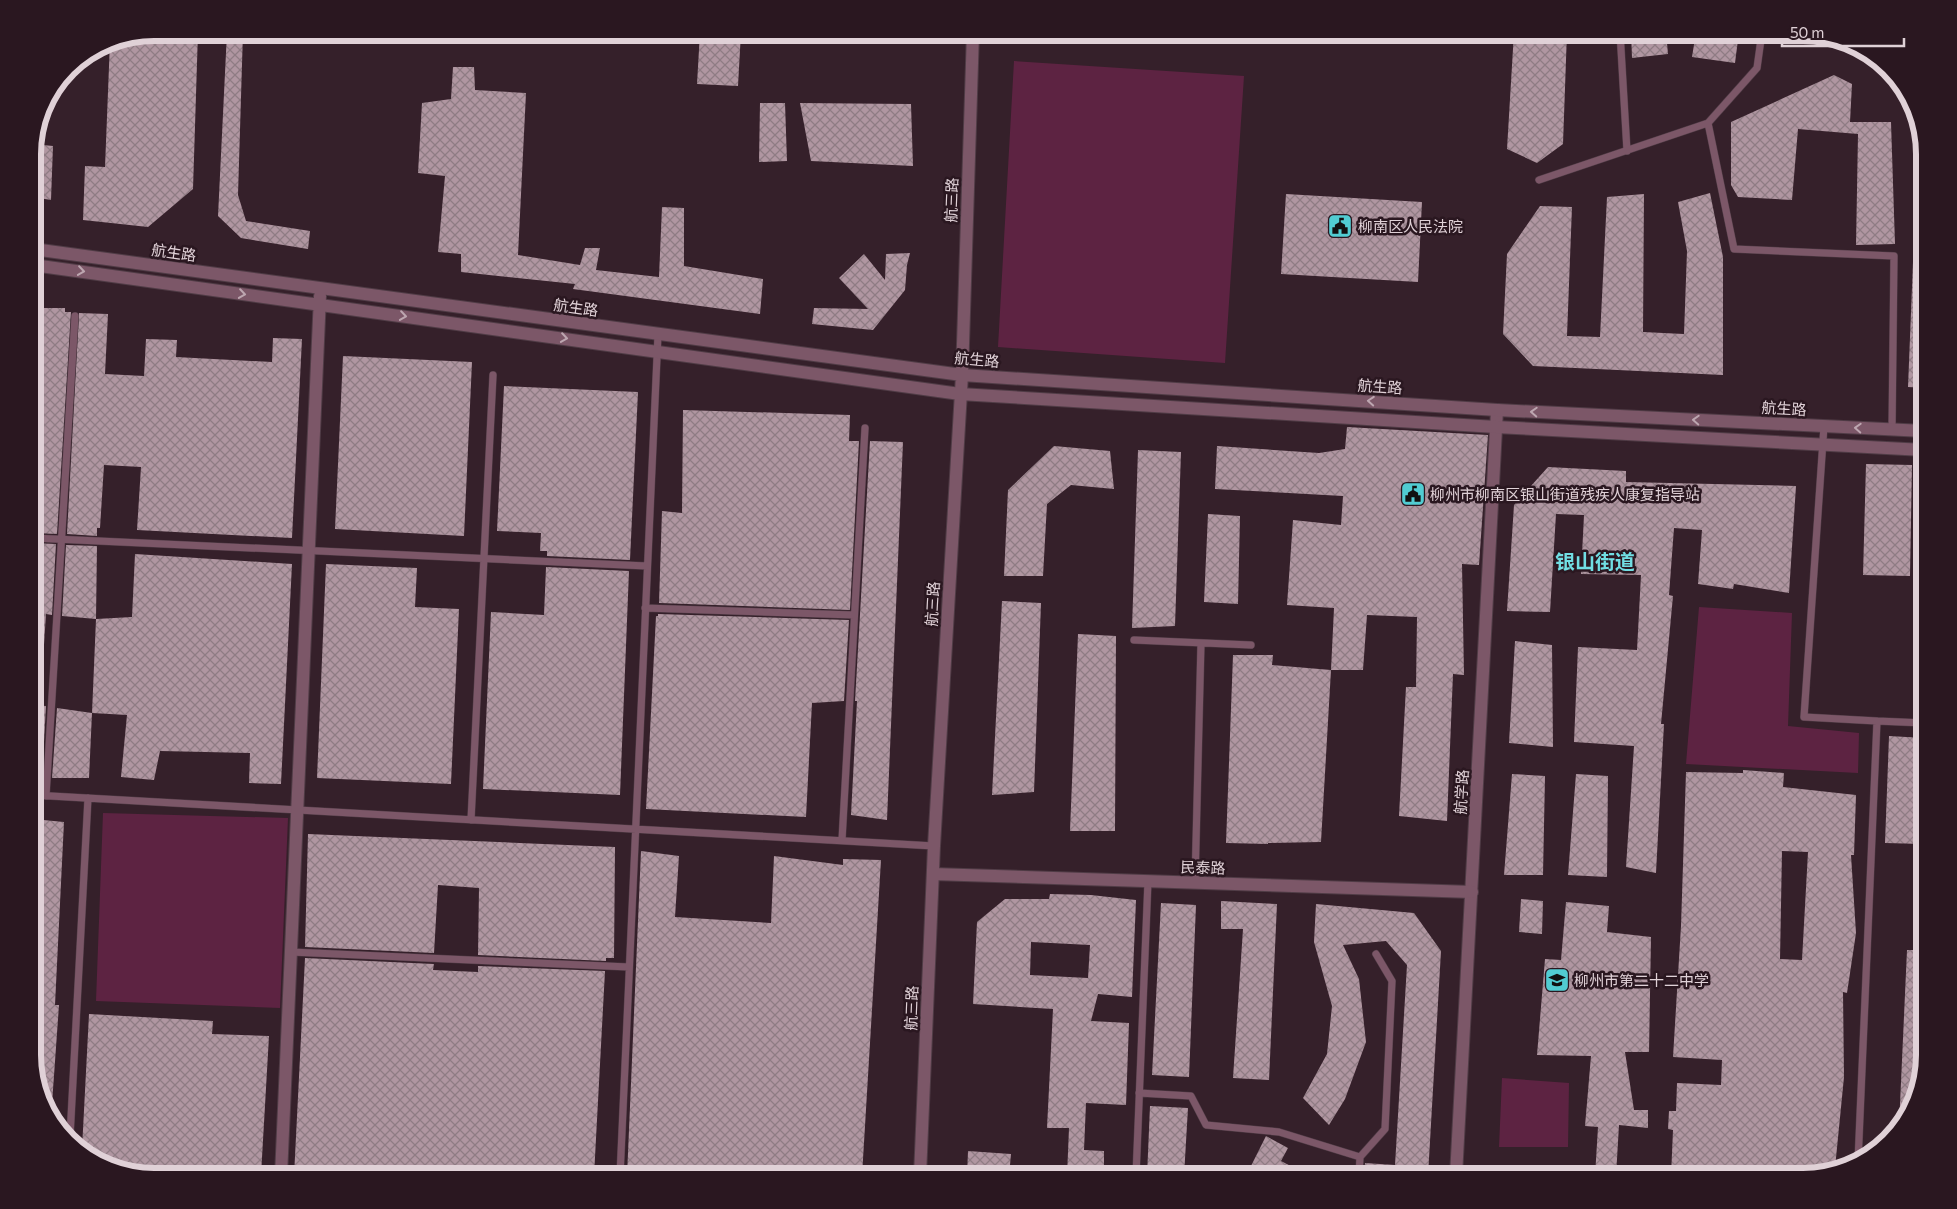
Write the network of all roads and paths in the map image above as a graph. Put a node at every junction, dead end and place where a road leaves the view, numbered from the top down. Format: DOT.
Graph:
graph roads {
  1 [pos="973,41"];
  2 [pos="1621,41"];
  3 [pos="1761,41"];
  4 [pos="1708,123"];
  5 [pos="1627,151"];
  6 [pos="1539,180"];
  7 [pos="41,251"];
  8 [pos="41,266"];
  9 [pos="320,288"];
  10 [pos="320,304"];
  11 [pos="74,316"];
  12 [pos="658,335"];
  13 [pos="657,352"];
  14 [pos="493,375"];
  15 [pos="962,375"];
  16 [pos="960,394"];
  17 [pos="1497,410"];
  18 [pos="1824,426"];
  19 [pos="1496,427"];
  20 [pos="865,428"];
  21 [pos="1892,429"];
  22 [pos="1916,430"];
  23 [pos="1823,445"];
  24 [pos="1916,450"];
  25 [pos="41,538"];
  26 [pos="61,539"];
  27 [pos="308,550"];
  28 [pos="484,558"];
  29 [pos="647,566"];
  30 [pos="645,608"];
  31 [pos="854,615"];
  32 [pos="1134,640"];
  33 [pos="1201,643"];
  34 [pos="1252,645"];
  35 [pos="1877,720"];
  36 [pos="1916,722"];
  37 [pos="41,796"];
  38 [pos="46,796"];
  39 [pos="88,798"];
  40 [pos="297,810"];
  41 [pos="471,820"];
  42 [pos="636,829"];
  43 [pos="842,840"];
  44 [pos="934,846"];
  45 [pos="933,874"];
  46 [pos="1148,881"];
  47 [pos="1195,883"];
  48 [pos="1472,892"];
  49 [pos="291,952"];
  50 [pos="1376,954"];
  51 [pos="629,967"];
  52 [pos="1139,1094"];
  53 [pos="70,1130"];
  54 [pos="1858,1153"];
  55 [pos="1360,1157"];
  56 [pos="281,1168"];
  57 [pos="620,1168"];
  58 [pos="920,1168"];
  59 [pos="1136,1168"];
  60 [pos="1359,1168"];
  61 [pos="1456,1168"];
  1 -- 15 [label="street, 航三路"];
  2 -- 5 [label="lane"];
  3 -- 4 [label="lane"];
  4 -- 5 [label="lane"];
  4 -- 21 [label="lane"];
  5 -- 6 [label="lane"];
  7 -- 9 [label="street, 航生路"];
  8 -- 10 [label="street, one-way"];
  9 -- 10 [label="street"];
  9 -- 12 [label="street, 航生路"];
  10 -- 13 [label="street, one-way"];
  10 -- 27 [label="street"];
  11 -- 26 [label="lane"];
  12 -- 13 [label="lane"];
  12 -- 15 [label="street, 航生路"];
  13 -- 16 [label="street"];
  13 -- 29 [label="lane"];
  14 -- 28 [label="lane"];
  15 -- 16 [label="street, 航三路"];
  17 -- 15 [label="street, 航生路, one-way"];
  16 -- 19 [label="street"];
  16 -- 44 [label="street, 航三路"];
  18 -- 17 [label="street, 航生路, one-way"];
  17 -- 19 [label="street, 航学路"];
  21 -- 18 [label="street, 航生路, one-way"];
  18 -- 23 [label="lane"];
  19 -- 23 [label="street"];
  19 -- 48 [label="street, 航学路"];
  20 -- 31 [label="lane"];
  21 -- 22 [label="street, 航生路"];
  23 -- 24 [label="street"];
  23 -- 35 [label="lane"];
  25 -- 26 [label="lane"];
  26 -- 27 [label="lane"];
  26 -- 38 [label="lane"];
  27 -- 28 [label="lane"];
  27 -- 40 [label="street"];
  28 -- 29 [label="lane"];
  28 -- 41 [label="lane"];
  29 -- 30 [label="lane"];
  30 -- 31 [label="lane"];
  30 -- 42 [label="lane"];
  31 -- 43 [label="lane"];
  32 -- 33 [label="lane"];
  33 -- 34 [label="lane"];
  33 -- 47 [label="lane"];
  35 -- 36 [label="lane"];
  35 -- 54 [label="lane"];
  37 -- 38 [label="lane"];
  38 -- 39 [label="lane"];
  39 -- 40 [label="lane"];
  39 -- 53 [label="lane"];
  40 -- 41 [label="lane"];
  40 -- 49 [label="street"];
  41 -- 42 [label="lane"];
  42 -- 43 [label="lane"];
  42 -- 51 [label="lane"];
  43 -- 44 [label="lane"];
  44 -- 45 [label="street, 航三路"];
  45 -- 46 [label="street, 民泰路"];
  45 -- 58 [label="street, 航三路"];
  46 -- 47 [label="street, 民泰路"];
  46 -- 52 [label="lane"];
  47 -- 48 [label="street, 民泰路"];
  48 -- 61 [label="street, 航学路"];
  49 -- 51 [label="lane"];
  49 -- 56 [label="street"];
  50 -- 55 [label="lane"];
  51 -- 57 [label="lane"];
  52 -- 55 [label="lane"];
  52 -- 59 [label="lane"];
  55 -- 60 [label="lane"];
}
